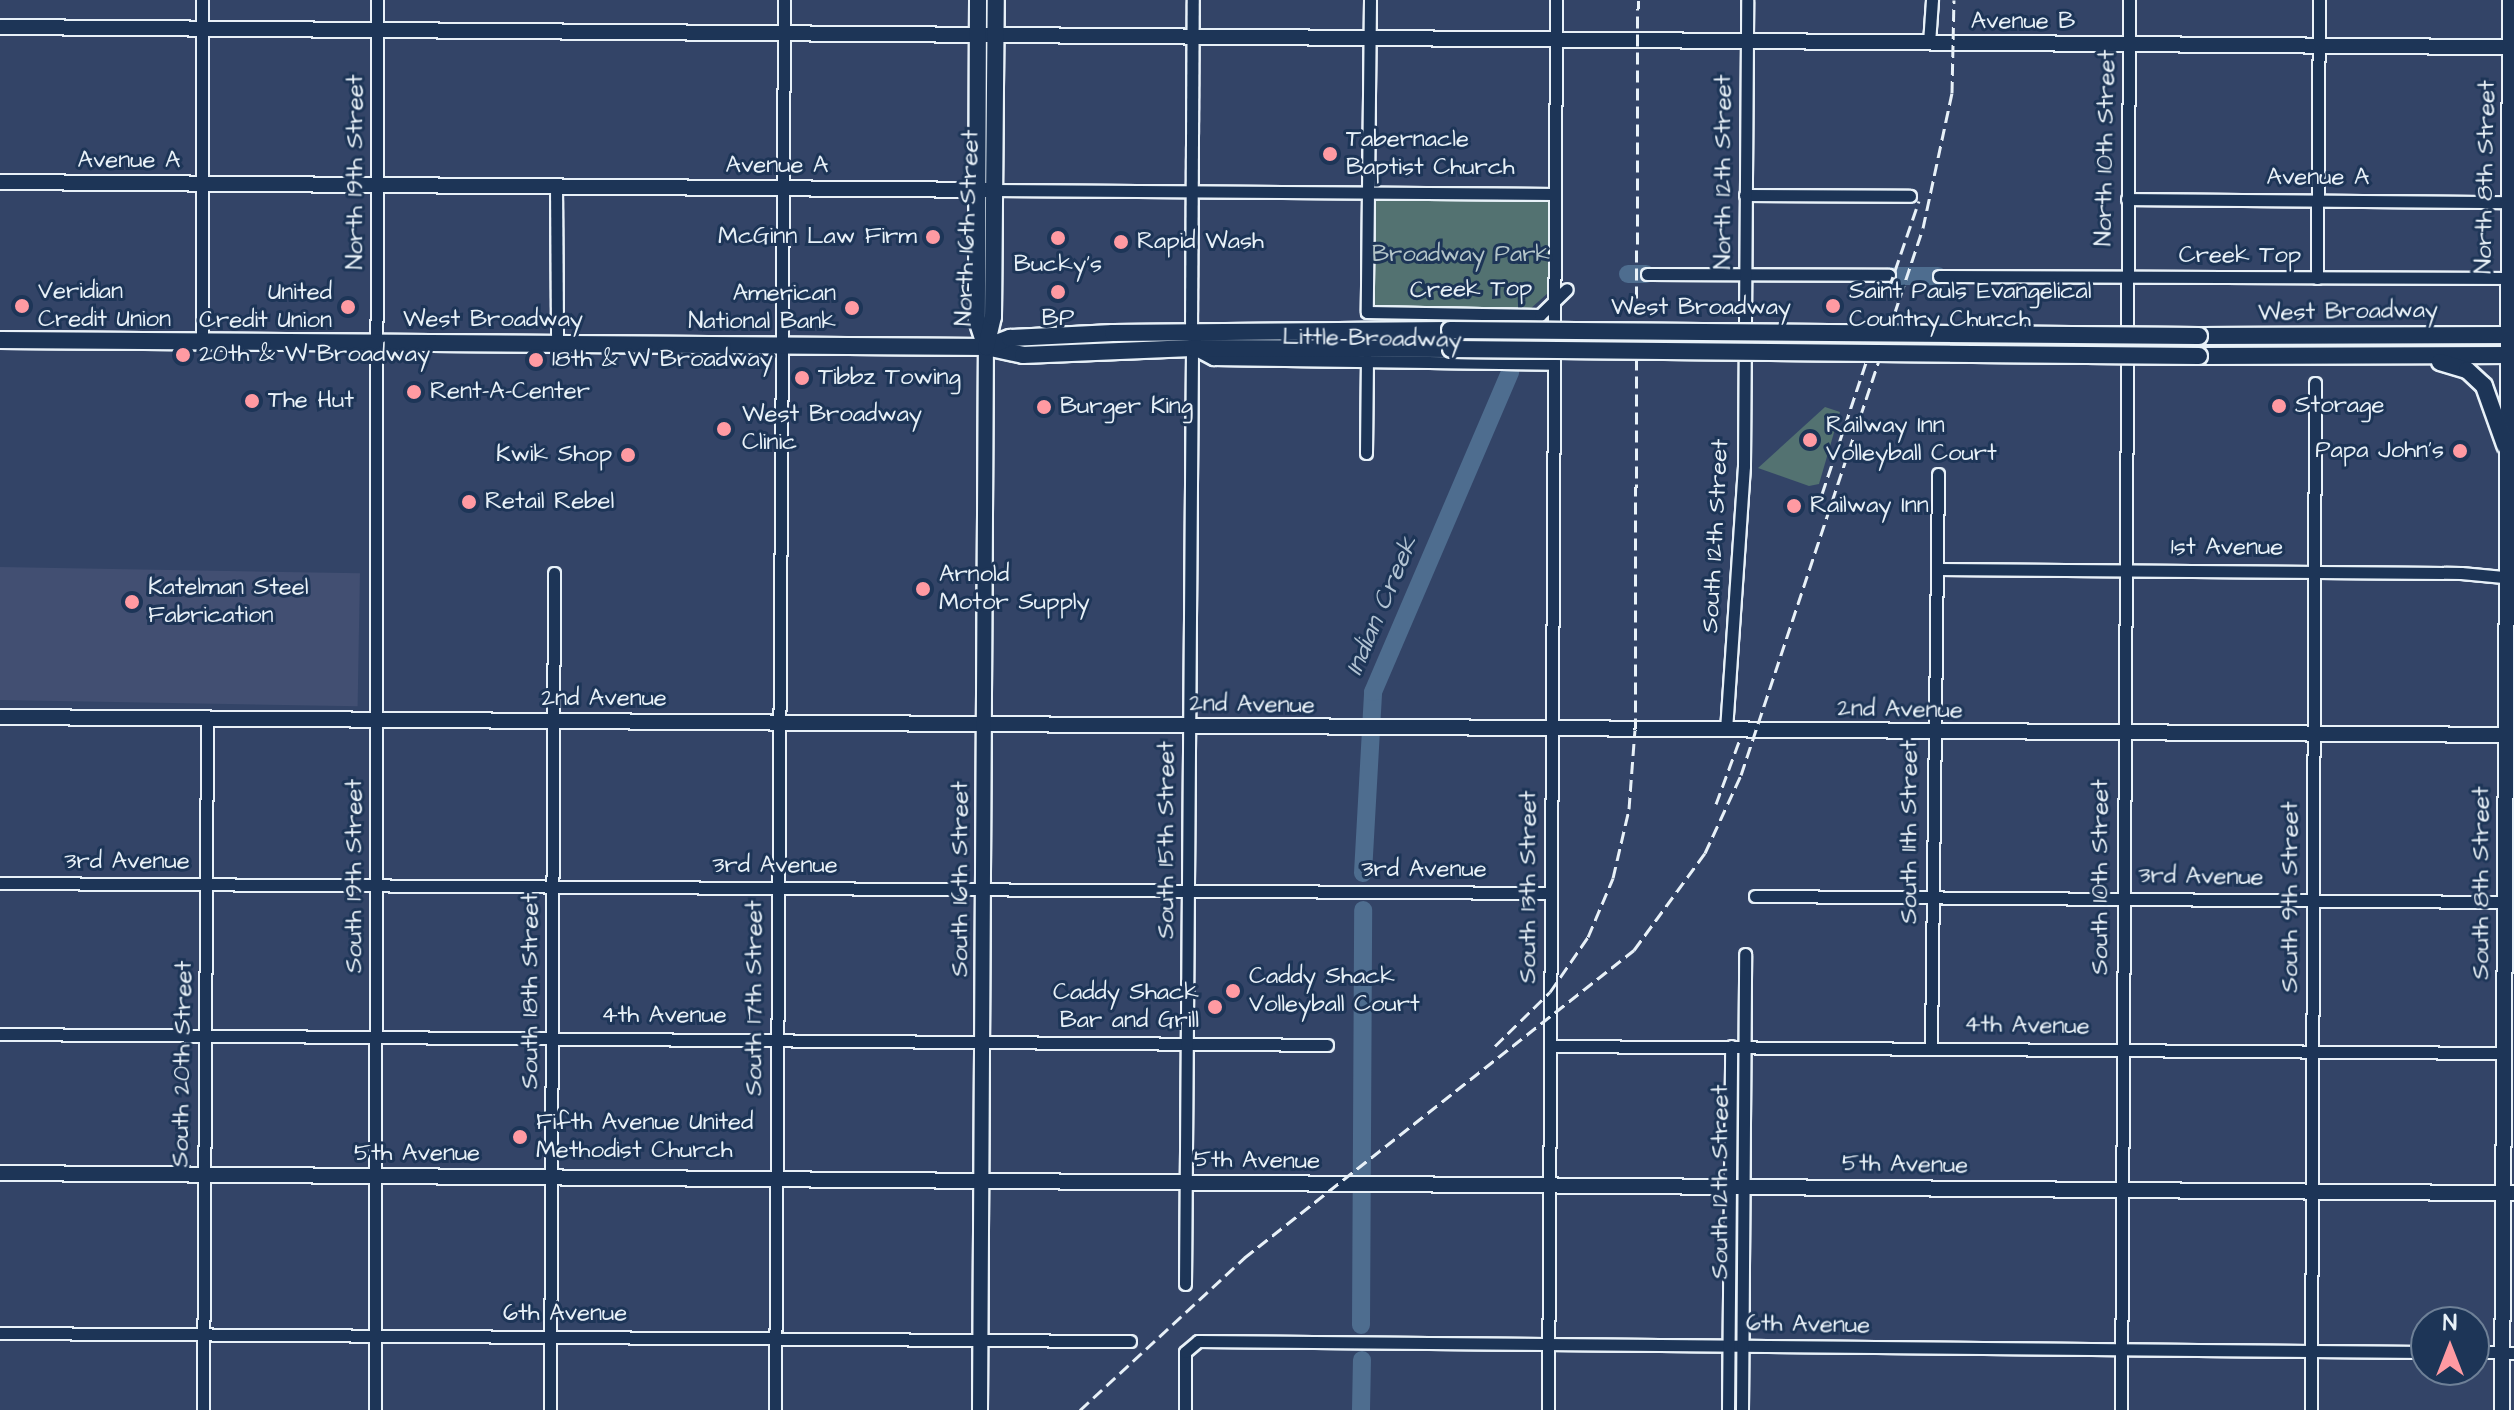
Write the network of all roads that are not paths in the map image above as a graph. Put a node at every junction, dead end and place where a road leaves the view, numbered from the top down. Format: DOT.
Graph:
graph roads {
  1 [pos="202,0"];
  2 [pos="377,0"];
  3 [pos="784,0"];
  4 [pos="978,0"];
  5 [pos="996,0"];
  6 [pos="1193,0"];
  7 [pos="1370,0"];
  8 [pos="1556,0"];
  9 [pos="1747,0"];
  10 [pos="1932,0"];
  11 [pos="2129,0"];
  12 [pos="2319,0"];
  13 [pos="2510,0"];
  14 [pos="0,27"];
  15 [pos="202,29"];
  16 [pos="378,30"];
  17 [pos="783,33"];
  18 [pos="978,35"];
  19 [pos="996,35"];
  20 [pos="1193,37"];
  21 [pos="1369,38"];
  22 [pos="1556,40"];
  23 [pos="1747,41"];
  24 [pos="1929,43"];
  25 [pos="2129,44"];
  26 [pos="2319,46"];
  27 [pos="2510,47"];
  28 [pos="2511,129"];
  29 [pos="0,182"];
  30 [pos="201,183"];
  31 [pos="379,185"];
  32 [pos="556,186"];
  33 [pos="780,188"];
  34 [pos="986,190"];
  35 [pos="1192,191"];
  36 [pos="1368,193"];
  37 [pos="1554,194"];
  38 [pos="1745,195"];
  39 [pos="1910,196"];
  40 [pos="2127,199"];
  41 [pos="2317,200"];
  42 [pos="2508,202"];
  43 [pos="1647,274"];
  44 [pos="1745,274"];
  45 [pos="1889,275"];
  46 [pos="1939,276"];
  47 [pos="2126,277"];
  48 [pos="2317,278"];
  49 [pos="2510,278"];
  50 [pos="1567,289"];
  51 [pos="1554,301"];
  52 [pos="2510,335"];
  53 [pos="1192,339"];
  54 [pos="0,340"];
  55 [pos="202,342"];
  56 [pos="379,343"];
  57 [pos="1745,344"];
  58 [pos="557,345"];
  59 [pos="2124,345"];
  60 [pos="780,346"];
  61 [pos="986,347"];
  62 [pos="2510,355"];
  63 [pos="2419,358"];
  64 [pos="1367,360"];
  65 [pos="1554,364"];
  66 [pos="2315,383"];
  67 [pos="2505,445"];
  68 [pos="1366,453"];
  69 [pos="1938,474"];
  70 [pos="1939,569"];
  71 [pos="2124,569"];
  72 [pos="2314,571"];
  73 [pos="554,573"];
  74 [pos="2509,576"];
  75 [pos="0,717"];
  76 [pos="207,718"];
  77 [pos="378,720"];
  78 [pos="554,721"];
  79 [pos="779,723"];
  80 [pos="984,724"];
  81 [pos="1189,726"];
  82 [pos="1550,729"];
  83 [pos="1726,730"];
  84 [pos="1933,732"];
  85 [pos="2123,734"];
  86 [pos="2504,735"];
  87 [pos="2314,736"];
  88 [pos="2509,820"];
  89 [pos="0,883"];
  90 [pos="207,884"];
  91 [pos="378,885"];
  92 [pos="554,886"];
  93 [pos="778,888"];
  94 [pos="983,889"];
  95 [pos="1188,890"];
  96 [pos="1551,893"];
  97 [pos="1755,896"];
  98 [pos="1932,897"];
  99 [pos="2123,898"];
  100 [pos="2313,900"];
  101 [pos="2503,902"];
  102 [pos="1745,954"];
  103 [pos="0,1034"];
  104 [pos="205,1034"];
  105 [pos="376,1036"];
  106 [pos="553,1037"];
  107 [pos="777,1039"];
  108 [pos="982,1040"];
  109 [pos="1187,1042"];
  110 [pos="1327,1045"];
  111 [pos="1550,1046"];
  112 [pos="1737,1046"];
  113 [pos="1931,1047"];
  114 [pos="2122,1049"];
  115 [pos="2312,1051"];
  116 [pos="2503,1053"];
  117 [pos="0,1173"];
  118 [pos="204,1174"];
  119 [pos="375,1176"];
  120 [pos="551,1177"];
  121 [pos="776,1178"];
  122 [pos="981,1180"];
  123 [pos="1186,1182"];
  124 [pos="1549,1184"];
  125 [pos="1737,1185"];
  126 [pos="2121,1190"];
  127 [pos="2311,1192"];
  128 [pos="2508,1193"];
  129 [pos="1185,1284"];
  130 [pos="0,1333"];
  131 [pos="203,1334"];
  132 [pos="374,1335"];
  133 [pos="551,1336"];
  134 [pos="775,1338"];
  135 [pos="981,1339"];
  136 [pos="1130,1341"];
  137 [pos="1549,1344"];
  138 [pos="1729,1346"];
  139 [pos="1742,1346"];
  140 [pos="2121,1350"];
  141 [pos="2311,1351"];
  142 [pos="2410,1352"];
  143 [pos="2508,1353"];
  144 [pos="203,1410"];
  145 [pos="375,1410"];
  146 [pos="550,1410"];
  147 [pos="775,1410"];
  148 [pos="980,1410"];
  149 [pos="1185,1410"];
  150 [pos="1548,1410"];
  151 [pos="1728,1410"];
  152 [pos="1742,1410"];
  153 [pos="2121,1410"];
  154 [pos="2311,1410"];
  155 [pos="2502,1410"];
  1 -- 15 [label="street"];
  2 -- 16 [label="street, North 19th Street"];
  3 -- 17 [label="street, South 17th Street"];
  4 -- 18 [label="main road, North 16th Street"];
  5 -- 19 [label="main road, North 16th Street"];
  6 -- 20 [label="street, South 15th Street"];
  7 -- 21 [label="street"];
  8 -- 22 [label="street, South 13th Street"];
  9 -- 23 [label="street, North 12th Street"];
  10 -- 24 [label="street"];
  11 -- 25 [label="street, North 10th Street"];
  12 -- 26 [label="street"];
  13 -- 27 [label="street, North 8th Street"];
  14 -- 15 [label="street, Avenue B"];
  15 -- 16 [label="street, Avenue B"];
  15 -- 30 [label="street"];
  16 -- 17 [label="street, Avenue B"];
  16 -- 31 [label="street, North 19th Street"];
  17 -- 18 [label="street, Avenue B"];
  17 -- 33 [label="street, South 17th Street"];
  18 -- 19 [label="street, Avenue B"];
  18 -- 34 [label="main road, North 16th Street"];
  19 -- 20 [label="street, Avenue B"];
  19 -- 34 [label="main road, North 16th Street"];
  20 -- 21 [label="street, Avenue B"];
  20 -- 35 [label="street, South 15th Street"];
  21 -- 22 [label="street, Avenue B"];
  21 -- 36 [label="street"];
  22 -- 23 [label="street, Avenue B"];
  22 -- 37 [label="street, South 13th Street"];
  23 -- 24 [label="street, Avenue B"];
  23 -- 38 [label="street, North 12th Street"];
  24 -- 25 [label="street, Avenue B"];
  25 -- 26 [label="street, Avenue B"];
  25 -- 40 [label="street, North 10th Street"];
  26 -- 27 [label="street, Avenue B"];
  26 -- 41 [label="street"];
  27 -- 28 [label="street, North 8th Street"];
  28 -- 42 [label="street, North 8th Street"];
  29 -- 30 [label="street, Avenue A"];
  30 -- 31 [label="street, Avenue A"];
  30 -- 55 [label="street"];
  31 -- 32 [label="street, Avenue A"];
  31 -- 56 [label="street, North 19th Street"];
  32 -- 33 [label="street, Avenue A"];
  32 -- 58 [label="street"];
  33 -- 34 [label="street, Avenue A"];
  33 -- 60 [label="street, South 17th Street"];
  34 -- 35 [label="street, Avenue A"];
  34 -- 61 [label="main road, North 16th Street"];
  35 -- 36 [label="street, Avenue A"];
  35 -- 53 [label="street, South 15th Street"];
  36 -- 37 [label="street, Avenue A"];
  36 -- 51 [label="street, Creek Top"];
  37 -- 51 [label="street, South 13th Street"];
  38 -- 39 [label="street"];
  38 -- 44 [label="street, North 12th Street"];
  40 -- 41 [label="street, Avenue A"];
  40 -- 47 [label="street, North 10th Street"];
  41 -- 42 [label="street, Avenue A"];
  41 -- 48 [label="street"];
  42 -- 49 [label="street, North 8th Street"];
  43 -- 44 [label="street"];
  44 -- 45 [label="street"];
  44 -- 57 [label="street, North 12th Street"];
  46 -- 47 [label="street, Creek Top"];
  47 -- 48 [label="street, Creek Top"];
  47 -- 59 [label="street, North 10th Street"];
  48 -- 49 [label="street, Creek Top"];
  49 -- 52 [label="street, North 8th Street"];
  50 -- 51 [label="street, Creek Top"];
  51 -- 65 [label="street, South 13th Street"];
  52 -- 53 [label="main road, West Broadway, bridge"];
  52 -- 62 [label="street, North 8th Street"];
  53 -- 61 [label="main road, West Broadway"];
  53 -- 63 [label="main road, West Broadway, bridge"];
  53 -- 64 [label="street, Little Broadway"];
  53 -- 81 [label="street, South 15th Street"];
  54 -- 55 [label="main road, West Broadway"];
  55 -- 56 [label="main road, West Broadway"];
  56 -- 58 [label="main road, West Broadway"];
  56 -- 77 [label="street, South 19th Street"];
  57 -- 83 [label="street, South 12th Street"];
  58 -- 60 [label="main road, West Broadway"];
  59 -- 71 [label="street, South 10th Street"];
  60 -- 61 [label="main road, West Broadway"];
  60 -- 79 [label="street, South 17th Street"];
  61 -- 80 [label="street, South 16th Street"];
  62 -- 63 [label="main road, West Broadway"];
  62 -- 67 [label="street, South 8th Street"];
  63 -- 67 [label="main road"];
  64 -- 65 [label="street, Little Broadway"];
  64 -- 68 [label="street"];
  65 -- 82 [label="street, South 13th Street"];
  66 -- 72 [label="street, South 9th Street"];
  67 -- 74 [label="street, South 8th Street"];
  69 -- 70 [label="street, South 11th Street"];
  70 -- 71 [label="street, 1st Avenue"];
  70 -- 84 [label="street, South 11th Street"];
  71 -- 72 [label="street, 1st Avenue"];
  71 -- 85 [label="street, South 10th Street"];
  72 -- 74 [label="street, 1st Avenue"];
  72 -- 87 [label="street, South 9th Street"];
  73 -- 78 [label="street, South 18th Street"];
  74 -- 86 [label="street, South 8th Street"];
  75 -- 76 [label="street, 2nd Avenue"];
  76 -- 77 [label="street, 2nd Avenue"];
  76 -- 90 [label="street, South 20th Street"];
  77 -- 78 [label="street, 2nd Avenue"];
  77 -- 91 [label="street, South 19th Street"];
  78 -- 79 [label="street, 2nd Avenue"];
  78 -- 92 [label="street, South 18th Street"];
  79 -- 80 [label="street, 2nd Avenue"];
  79 -- 93 [label="street, South 17th Street"];
  80 -- 81 [label="street, 2nd Avenue"];
  80 -- 94 [label="street, South 16th Street"];
  81 -- 82 [label="street, 2nd Avenue"];
  81 -- 95 [label="street, South 15th Street"];
  82 -- 83 [label="street, 2nd Avenue"];
  82 -- 96 [label="street, South 13th Street"];
  83 -- 84 [label="street, 2nd Avenue"];
  84 -- 85 [label="street, 2nd Avenue"];
  84 -- 98 [label="street, South 11th Street"];
  85 -- 87 [label="street, 2nd Avenue"];
  85 -- 99 [label="street, South 10th Street"];
  86 -- 87 [label="street, 2nd Avenue"];
  86 -- 88 [label="street, South 8th Street"];
  87 -- 100 [label="street, South 9th Street"];
  88 -- 101 [label="street, South 8th Street"];
  89 -- 90 [label="street, 3rd Avenue"];
  90 -- 91 [label="street, 3rd Avenue"];
  90 -- 104 [label="street, South 20th Street"];
  91 -- 92 [label="street, 3rd Avenue"];
  91 -- 105 [label="street, South 19th Street"];
  92 -- 93 [label="street, 3rd Avenue"];
  92 -- 106 [label="street, South 18th Street"];
  93 -- 94 [label="street, 3rd Avenue"];
  93 -- 107 [label="street, South 17th Street"];
  94 -- 95 [label="street, 3rd Avenue"];
  94 -- 108 [label="street, South 16th Street"];
  95 -- 96 [label="street, 3rd Avenue"];
  95 -- 109 [label="street, South 15th Street"];
  96 -- 111 [label="street, South 13th Street"];
  97 -- 98 [label="street, 3rd Avenue"];
  98 -- 99 [label="street, 3rd Avenue"];
  98 -- 113 [label="street, South 11th Street"];
  99 -- 100 [label="street, 3rd Avenue"];
  99 -- 114 [label="street, South 10th Street"];
  100 -- 101 [label="street, 3rd Avenue"];
  100 -- 115 [label="street, South 9th Street"];
  101 -- 116 [label="street, South 8th Street"];
  102 -- 112 [label="street, South 12th Street"];
  103 -- 104 [label="street, 4th Avenue"];
  104 -- 105 [label="street, 4th Avenue"];
  104 -- 118 [label="street, South 20th Street"];
  105 -- 106 [label="street, 4th Avenue"];
  105 -- 119 [label="street, South 19th Street"];
  106 -- 107 [label="street, 4th Avenue"];
  106 -- 120 [label="street, South 18th Street"];
  107 -- 108 [label="street, 4th Avenue"];
  107 -- 121 [label="street, South 17th Street"];
  108 -- 109 [label="street, 4th Avenue"];
  108 -- 122 [label="street, South 16th Street"];
  109 -- 110 [label="street, 4th Avenue"];
  109 -- 123 [label="street, South 15th Street"];
  111 -- 112 [label="street, 4th Avenue"];
  111 -- 124 [label="street, South 13th Street"];
  112 -- 113 [label="street, 4th Avenue"];
  112 -- 125 [label="street, South 12th Street"];
  113 -- 114 [label="street, 4th Avenue"];
  114 -- 115 [label="street, 4th Avenue"];
  114 -- 126 [label="street, South 10th Street"];
  115 -- 116 [label="street, 4th Avenue"];
  115 -- 127 [label="street, South 9th Street"];
  116 -- 128 [label="street, South 8th Street"];
  117 -- 118 [label="street, 5th Avenue"];
  118 -- 119 [label="street, 5th Avenue"];
  118 -- 131 [label="street, South 20th Street"];
  119 -- 120 [label="street, 5th Avenue"];
  119 -- 132 [label="street, South 19th Street"];
  120 -- 121 [label="street, 5th Avenue"];
  120 -- 133 [label="street, South 18th Street"];
  121 -- 122 [label="street, 5th Avenue"];
  121 -- 134 [label="street, South 17th Street"];
  122 -- 123 [label="street, 5th Avenue"];
  122 -- 135 [label="street, South 16th Street"];
  123 -- 124 [label="street, 5th Avenue"];
  123 -- 129 [label="street, South 15th Street"];
  124 -- 125 [label="street, 5th Avenue"];
  124 -- 137 [label="street, South 13th Street"];
  125 -- 126 [label="street, 5th Avenue"];
  125 -- 138 [label="street, South 12th Street"];
  125 -- 139 [label="street, South 12th Street"];
  126 -- 127 [label="street, 5th Avenue"];
  126 -- 140 [label="street, South 10th Street"];
  127 -- 128 [label="street, 5th Avenue"];
  127 -- 141 [label="street, South 9th Street"];
  128 -- 143 [label="street, South 8th Street"];
  130 -- 131 [label="street, 6th Avenue"];
  131 -- 132 [label="street, 6th Avenue"];
  131 -- 144 [label="street, South 20th Street"];
  132 -- 133 [label="street, 6th Avenue"];
  132 -- 145 [label="street, South 19th Street"];
  133 -- 134 [label="street, 6th Avenue"];
  133 -- 146 [label="street, South 18th Street"];
  134 -- 135 [label="street, 6th Avenue"];
  134 -- 147 [label="street, South 17th Street"];
  135 -- 136 [label="street, 6th Avenue"];
  135 -- 148 [label="street, South 16th Street"];
  137 -- 138 [label="street, 6th Avenue"];
  137 -- 149 [label="street, 6th Avenue"];
  137 -- 150 [label="street, South 13th Street"];
  138 -- 139 [label="street, 6th Avenue"];
  138 -- 151 [label="street, South 12th Street"];
  139 -- 140 [label="street, 6th Avenue"];
  139 -- 152 [label="street, South 12th Street"];
  140 -- 141 [label="street, 6th Avenue"];
  140 -- 153 [label="street, South 10th Street"];
  141 -- 142 [label="street, 6th Avenue"];
  141 -- 154 [label="street, South 9th Street"];
  143 -- 155 [label="street, South 8th Street"];
}
